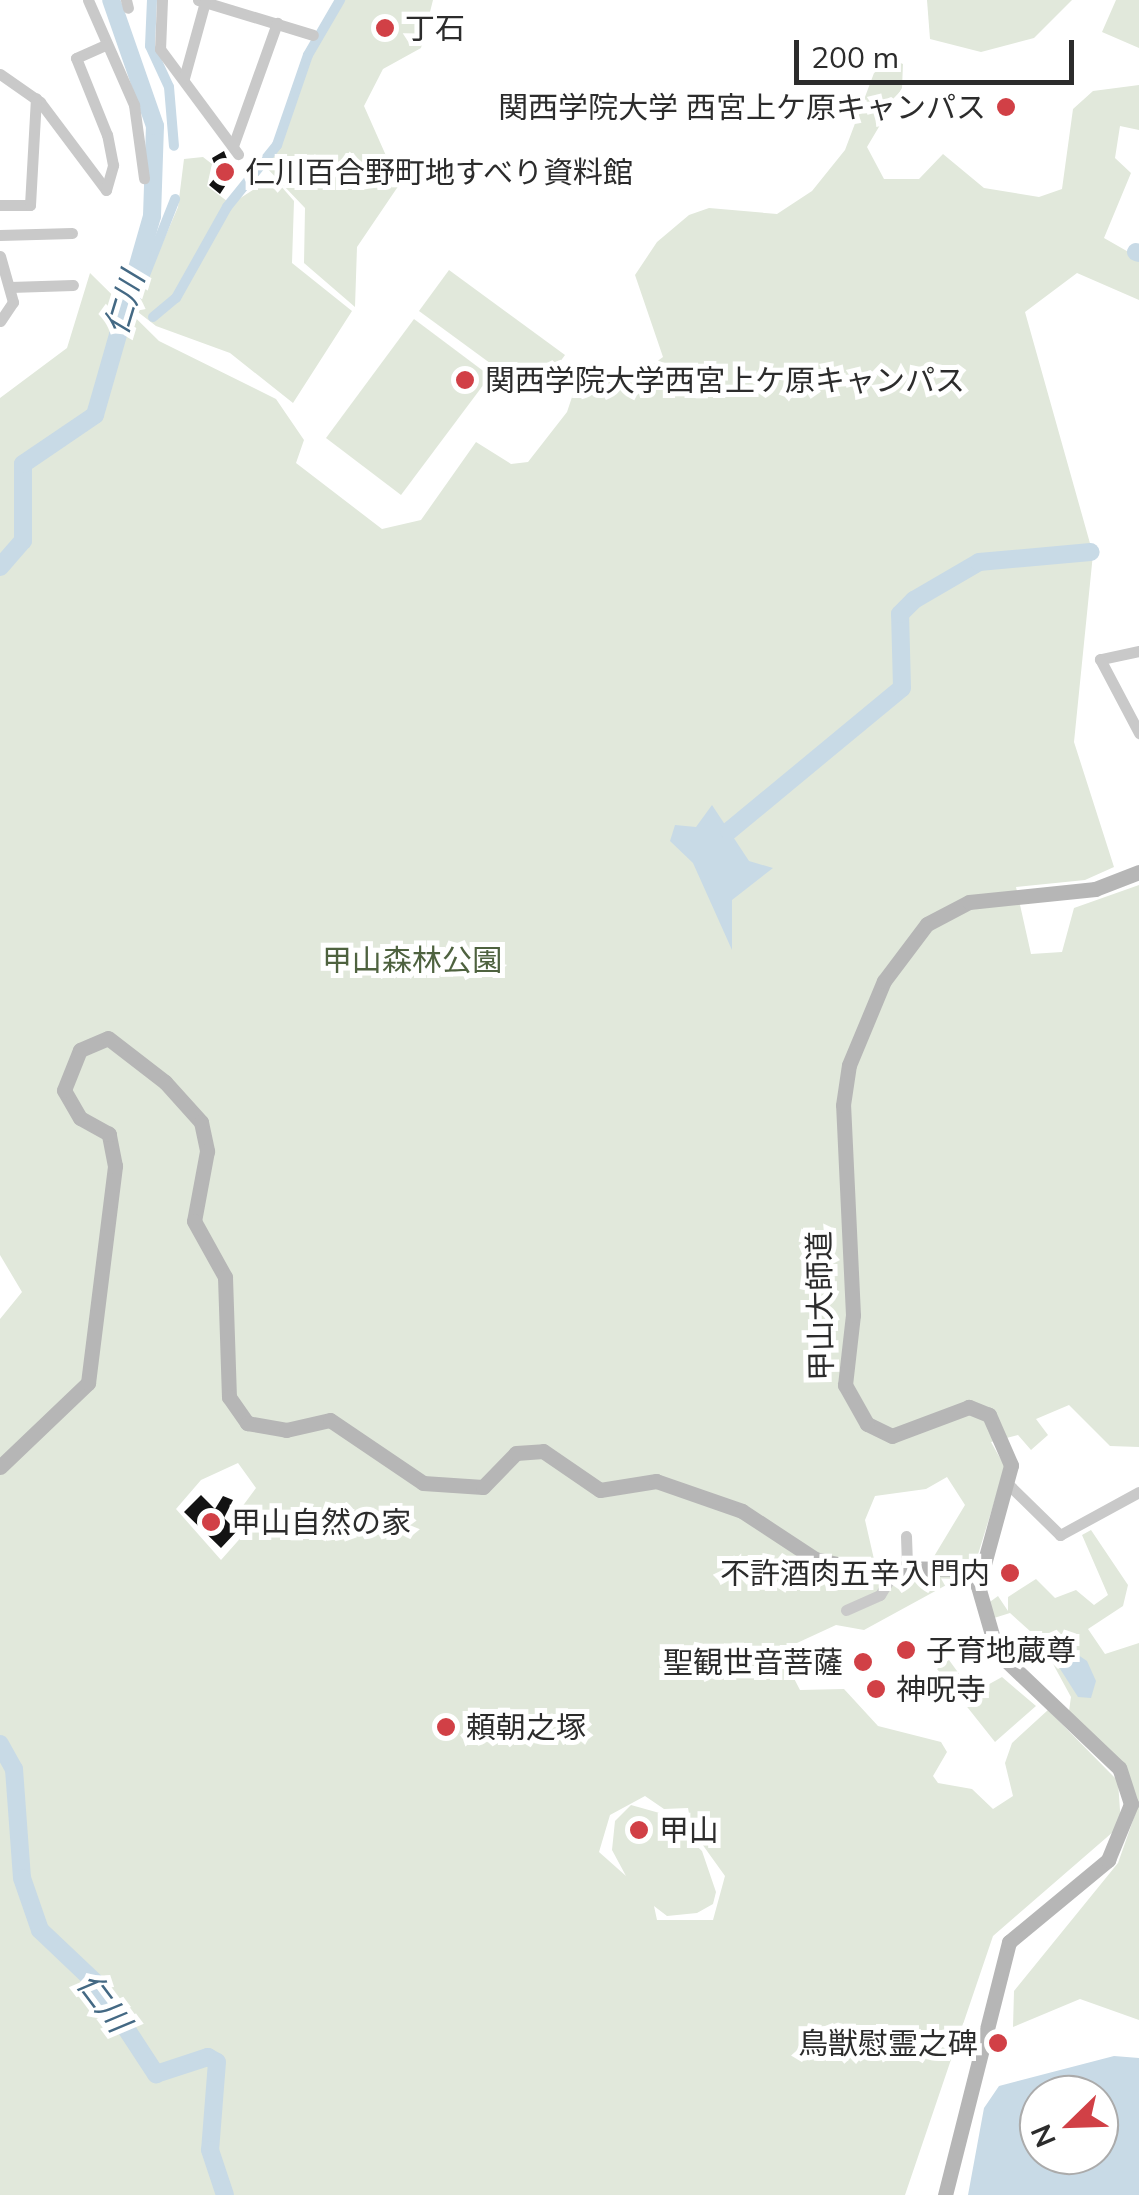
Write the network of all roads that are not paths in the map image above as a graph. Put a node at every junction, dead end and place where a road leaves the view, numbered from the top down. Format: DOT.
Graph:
graph roads {
  1 [pos="88,0"];
  2 [pos="162,0"];
  3 [pos="202,1"];
  4 [pos="238,5"];
  5 [pos="276,23"];
  6 [pos="313,35"];
  7 [pos="106,45"];
  8 [pos="0,74"];
  9 [pos="184,78"];
  10 [pos="36,98"];
  11 [pos="144,178"];
  12 [pos="0,205"];
  13 [pos="72,233"];
  14 [pos="0,235"];
  15 [pos="0,256"];
  16 [pos="74,285"];
  17 [pos="10,287"];
  18 [pos="0,321"];
  19 [pos="1139,651"];
  20 [pos="1139,733"];
  21 [pos="1139,872"];
  22 [pos="0,1466"];
  23 [pos="1008,1484"];
  24 [pos="1139,1492"];
  25 [pos="906,1536"];
  26 [pos="901,1568"];
  27 [pos="982,1568"];
  28 [pos="846,1610"];
  29 [pos="945,2195"];
  1 -- 7 [label="street"];
  2 -- 9 [label="street"];
  3 -- 4 [label="street"];
  3 -- 9 [label="street"];
  4 -- 5 [label="street"];
  5 -- 6 [label="street"];
  5 -- 9 [label="street"];
  7 -- 10 [label="street"];
  7 -- 11 [label="street"];
  8 -- 10 [label="street"];
  10 -- 12 [label="street"];
  13 -- 14 [label="street"];
  15 -- 17 [label="street"];
  16 -- 17 [label="street"];
  17 -- 18 [label="street"];
  19 -- 20 [label="street"];
  21 -- 23 [label="street, 甲山大師道"];
  22 -- 26 [label="street"];
  23 -- 24 [label="street"];
  23 -- 27 [label="street"];
  25 -- 26 [label="street"];
  26 -- 27 [label="street"];
  26 -- 28 [label="street"];
  27 -- 29 [label="street"];
}
